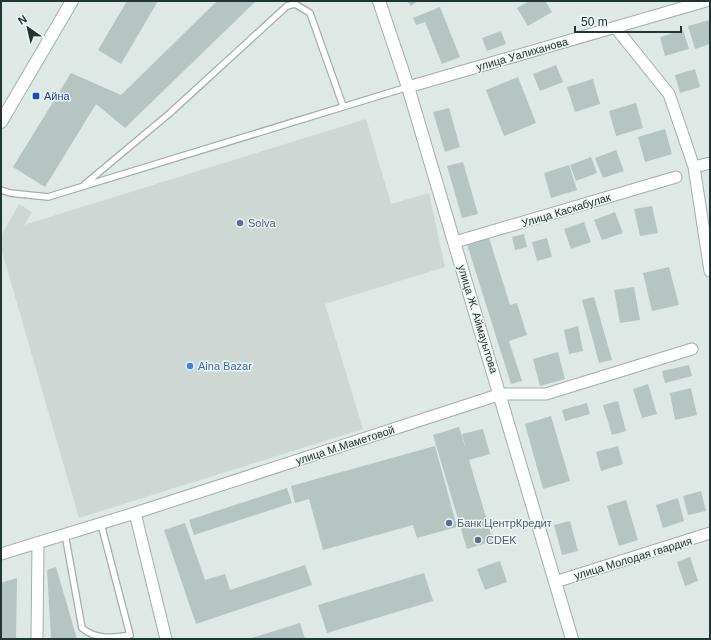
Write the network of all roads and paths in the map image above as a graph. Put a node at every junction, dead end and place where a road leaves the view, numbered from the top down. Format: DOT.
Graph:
graph roads {
  1 [pos="72,1"];
  2 [pos="379,1"];
  3 [pos="706,1"];
  4 [pos="615,27"];
  5 [pos="408,87"];
  6 [pos="343,106"];
  7 [pos="1,122"];
  8 [pos="710,163"];
  9 [pos="694,167"];
  10 [pos="676,177"];
  11 [pos="83,186"];
  12 [pos="1,190"];
  13 [pos="455,242"];
  14 [pos="710,271"];
  15 [pos="692,349"];
  16 [pos="501,394"];
  17 [pos="135,514"];
  18 [pos="101,524"];
  19 [pos="710,533"];
  20 [pos="66,534"];
  21 [pos="38,543"];
  22 [pos="1,554"];
  23 [pos="555,582"];
  24 [pos="131,637"];
  25 [pos="37,639"];
  26 [pos="166,639"];
  27 [pos="572,639"];
  1 -- 7 [label="street"];
  2 -- 5 [label="street, улица Ж. Аймауытова"];
  3 -- 4 [label="street, улица Уалиханова"];
  4 -- 5 [label="street, улица Уалиханова"];
  4 -- 9 [label="street"];
  5 -- 6 [label="lane"];
  5 -- 13 [label="street, улица Ж. Аймауытова"];
  6 -- 11 [label="lane"];
  6 -- 11 [label="lane"];
  8 -- 9 [label="street"];
  9 -- 14 [label="street"];
  10 -- 13 [label="street, Улица Каскабулак"];
  11 -- 12 [label="lane"];
  13 -- 16 [label="street, улица Ж. Аймауытова"];
  15 -- 16 [label="street, улица М.Маметовой"];
  16 -- 17 [label="street, улица М.Маметовой"];
  16 -- 23 [label="street, улица Ж. Аймауытова"];
  17 -- 18 [label="street, улица М.Маметовой"];
  17 -- 26 [label="street"];
  18 -- 20 [label="street, улица М.Маметовой"];
  18 -- 24 [label="lane"];
  19 -- 23 [label="street, улица Молодая гвардия"];
  20 -- 21 [label="street, улица М.Маметовой"];
  20 -- 24 [label="lane"];
  21 -- 22 [label="street, улица М.Маметовой"];
  21 -- 25 [label="street"];
  23 -- 27 [label="street, улица Ж. Аймауытова"];
}
